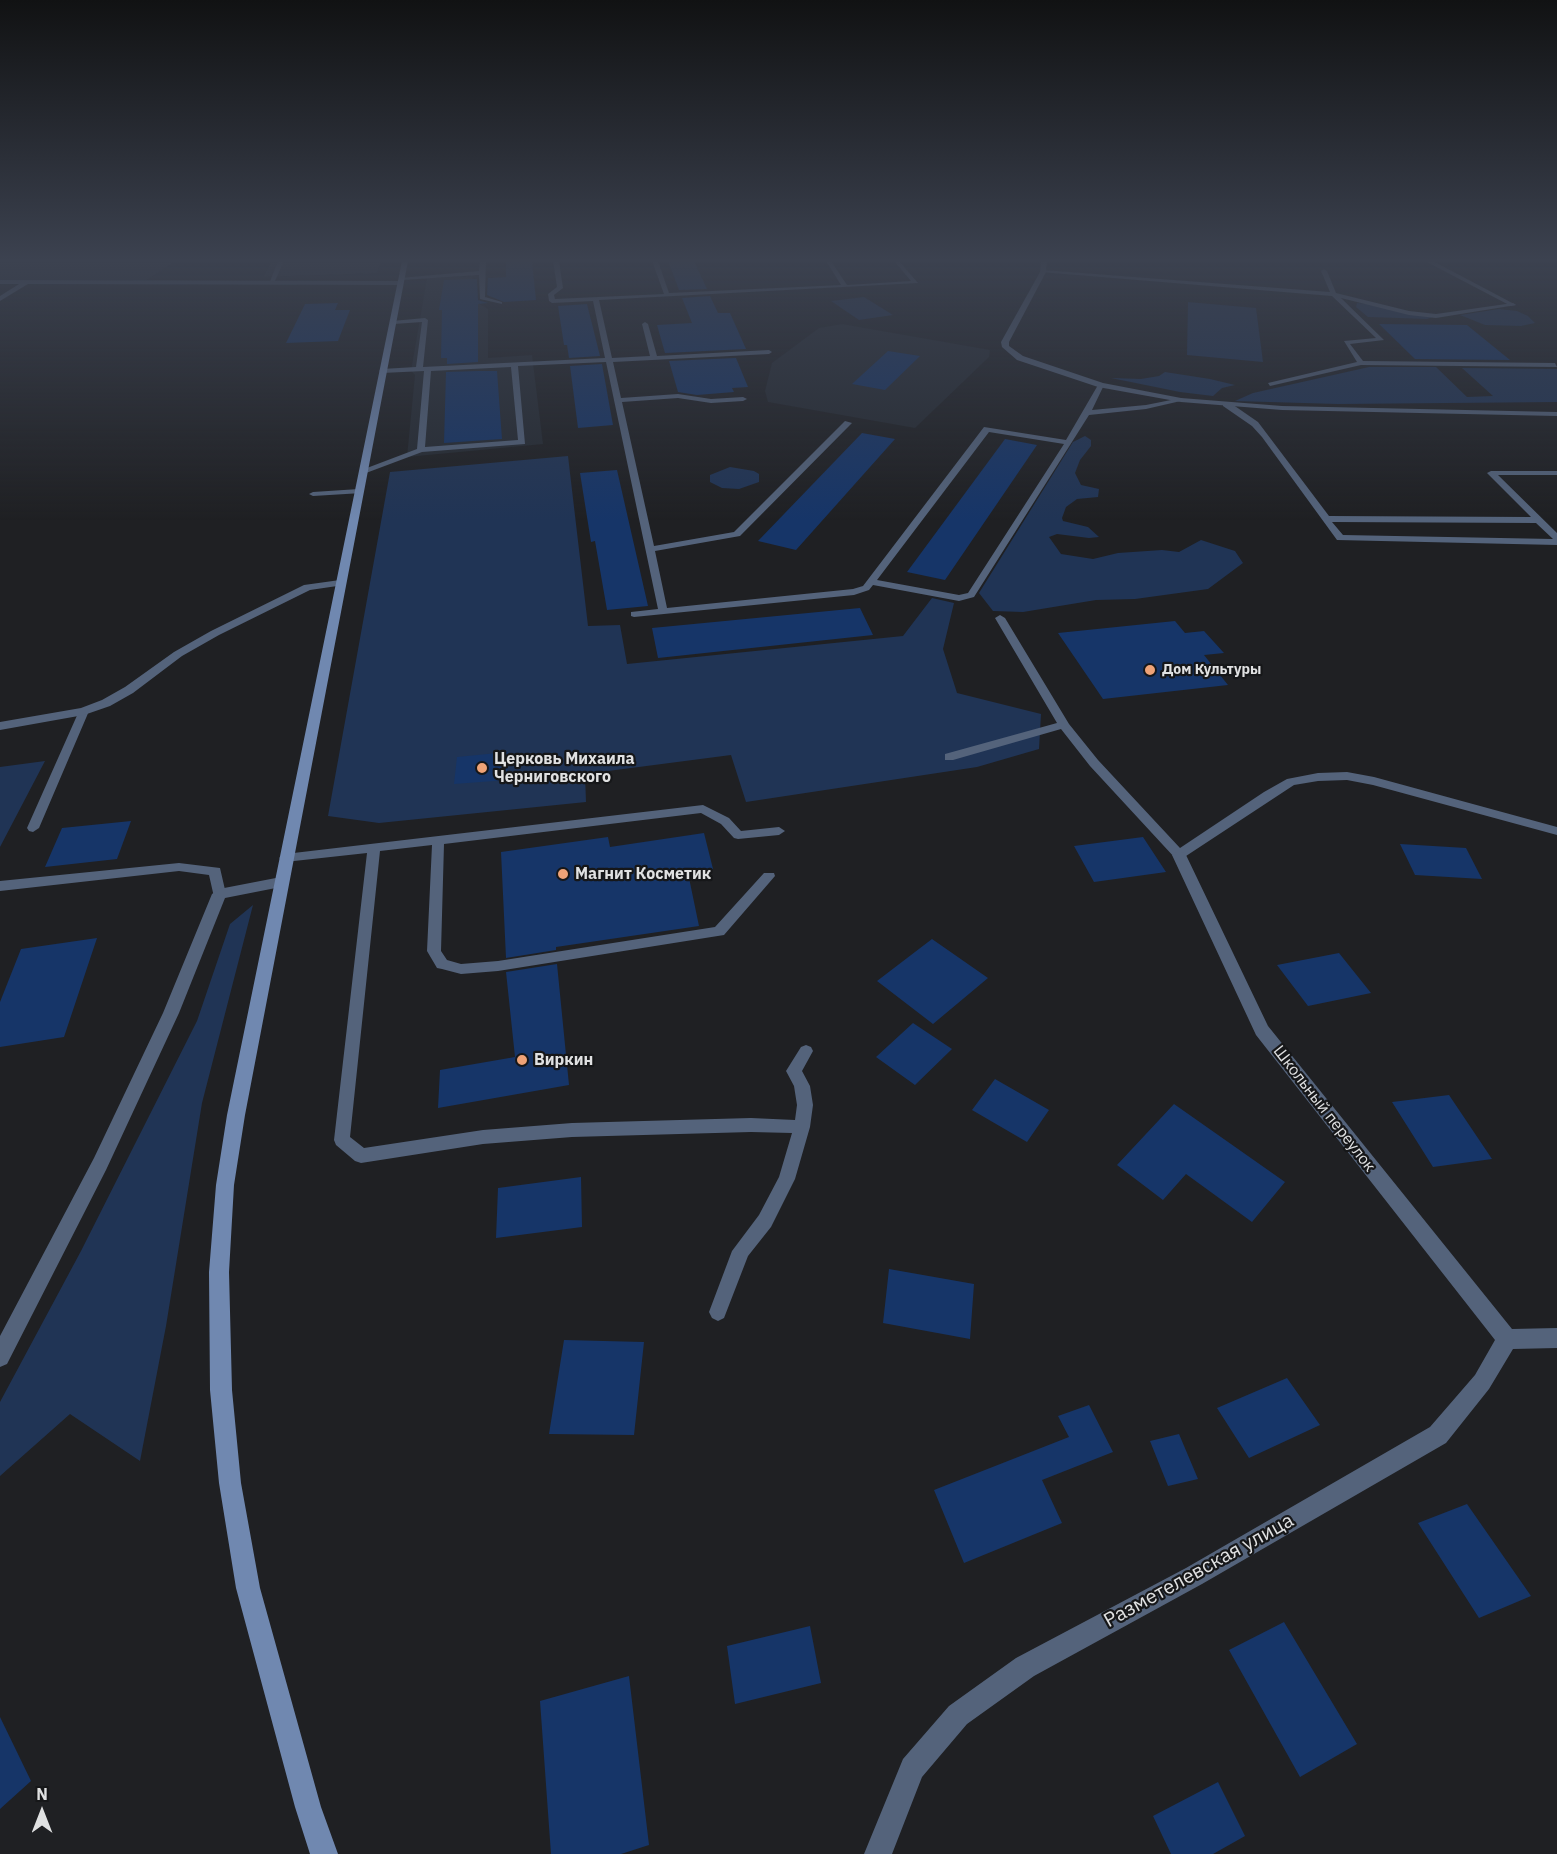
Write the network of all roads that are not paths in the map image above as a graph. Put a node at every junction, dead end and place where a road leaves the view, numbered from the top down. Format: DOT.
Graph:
graph roads {
  1 [pos="388,348"];
  2 [pos="424,348"];
  3 [pos="606,348"];
  4 [pos="651,348"];
  5 [pos="1007,348"];
  6 [pos="1350,348"];
  7 [pos="769,352"];
  8 [pos="654,357"];
  9 [pos="608,358"];
  10 [pos="1361,363"];
  11 [pos="514,364"];
  12 [pos="1555,364"];
  13 [pos="423,368"];
  14 [pos="382,371"];
  15 [pos="1270,384"];
  16 [pos="1101,385"];
  17 [pos="743,399"];
  18 [pos="618,400"];
  19 [pos="1181,400"];
  20 [pos="1226,404"];
  21 [pos="1087,413"];
  22 [pos="1557,414"];
  23 [pos="848,423"];
  24 [pos="1067,442"];
  25 [pos="421,450"];
  26 [pos="363,471"];
  27 [pos="1557,473"];
  28 [pos="359,491"];
  29 [pos="314,494"];
  30 [pos="1326,519"];
  31 [pos="1539,520"];
  32 [pos="1557,540"];
  33 [pos="652,549"];
  34 [pos="340,582"];
  35 [pos="873,582"];
  36 [pos="663,611"];
  37 [pos="634,614"];
  38 [pos="1000,618"];
  39 [pos="84,711"];
  40 [pos="1064,725"];
  41 [pos="0,726"];
  42 [pos="949,757"];
  43 [pos="33,828"];
  44 [pos="779,831"];
  45 [pos="1557,831"];
  46 [pos="438,840"];
  47 [pos="374,847"];
  48 [pos="1179,855"];
  49 [pos="285,858"];
  50 [pos="768,876"];
  51 [pos="281,882"];
  52 [pos="0,886"];
  53 [pos="219,894"];
  54 [pos="806,1051"];
  55 [pos="802,1127"];
  56 [pos="718,1312"];
  57 [pos="1557,1338"];
  58 [pos="1507,1340"];
  59 [pos="0,1357"];
  60 [pos="324,1854"];
  61 [pos="879,1854"];
  1 -- 14 [label="main road"];
  2 -- 13 [label="lane"];
  3 -- 9 [label="lane"];
  4 -- 8 [label="lane"];
  5 -- 16 [label="street"];
  6 -- 10 [label="lane"];
  7 -- 8 [label="lane"];
  8 -- 9 [label="lane"];
  9 -- 11 [label="lane"];
  9 -- 18 [label="lane"];
  10 -- 12 [label="lane"];
  10 -- 15 [label="lane"];
  11 -- 13 [label="lane"];
  11 -- 25 [label="lane"];
  13 -- 14 [label="lane"];
  13 -- 25 [label="lane"];
  14 -- 26 [label="main road"];
  16 -- 19 [label="street"];
  16 -- 21 [label="lane"];
  17 -- 18 [label="lane"];
  18 -- 33 [label="lane"];
  19 -- 20 [label="street"];
  19 -- 21 [label="lane"];
  20 -- 22 [label="street"];
  20 -- 30 [label="lane"];
  21 -- 24 [label="lane"];
  23 -- 33 [label="lane"];
  24 -- 35 [label="lane"];
  24 -- 35 [label="lane"];
  25 -- 26 [label="lane"];
  26 -- 28 [label="main road"];
  27 -- 31 [label="lane"];
  28 -- 29 [label="lane"];
  28 -- 34 [label="main road"];
  30 -- 31 [label="lane"];
  30 -- 32 [label="lane"];
  31 -- 32 [label="lane"];
  33 -- 36 [label="lane"];
  34 -- 39 [label="street"];
  34 -- 49 [label="main road"];
  35 -- 36 [label="lane"];
  36 -- 37 [label="lane"];
  38 -- 40 [label="lane"];
  39 -- 41 [label="street"];
  39 -- 43 [label="lane"];
  40 -- 42 [label="lane"];
  40 -- 48 [label="lane"];
  44 -- 46 [label="lane"];
  45 -- 48 [label="lane"];
  46 -- 47 [label="lane"];
  46 -- 50 [label="lane"];
  47 -- 49 [label="lane"];
  47 -- 55 [label="lane"];
  48 -- 58 [label="street, Школьный переулок"];
  49 -- 51 [label="main road"];
  51 -- 53 [label="street"];
  51 -- 60 [label="main road"];
  52 -- 53 [label="lane"];
  53 -- 59 [label="street"];
  54 -- 55 [label="lane"];
  55 -- 56 [label="lane"];
  57 -- 58 [label="street"];
  58 -- 61 [label="street, Разметелевская улица"];
}
